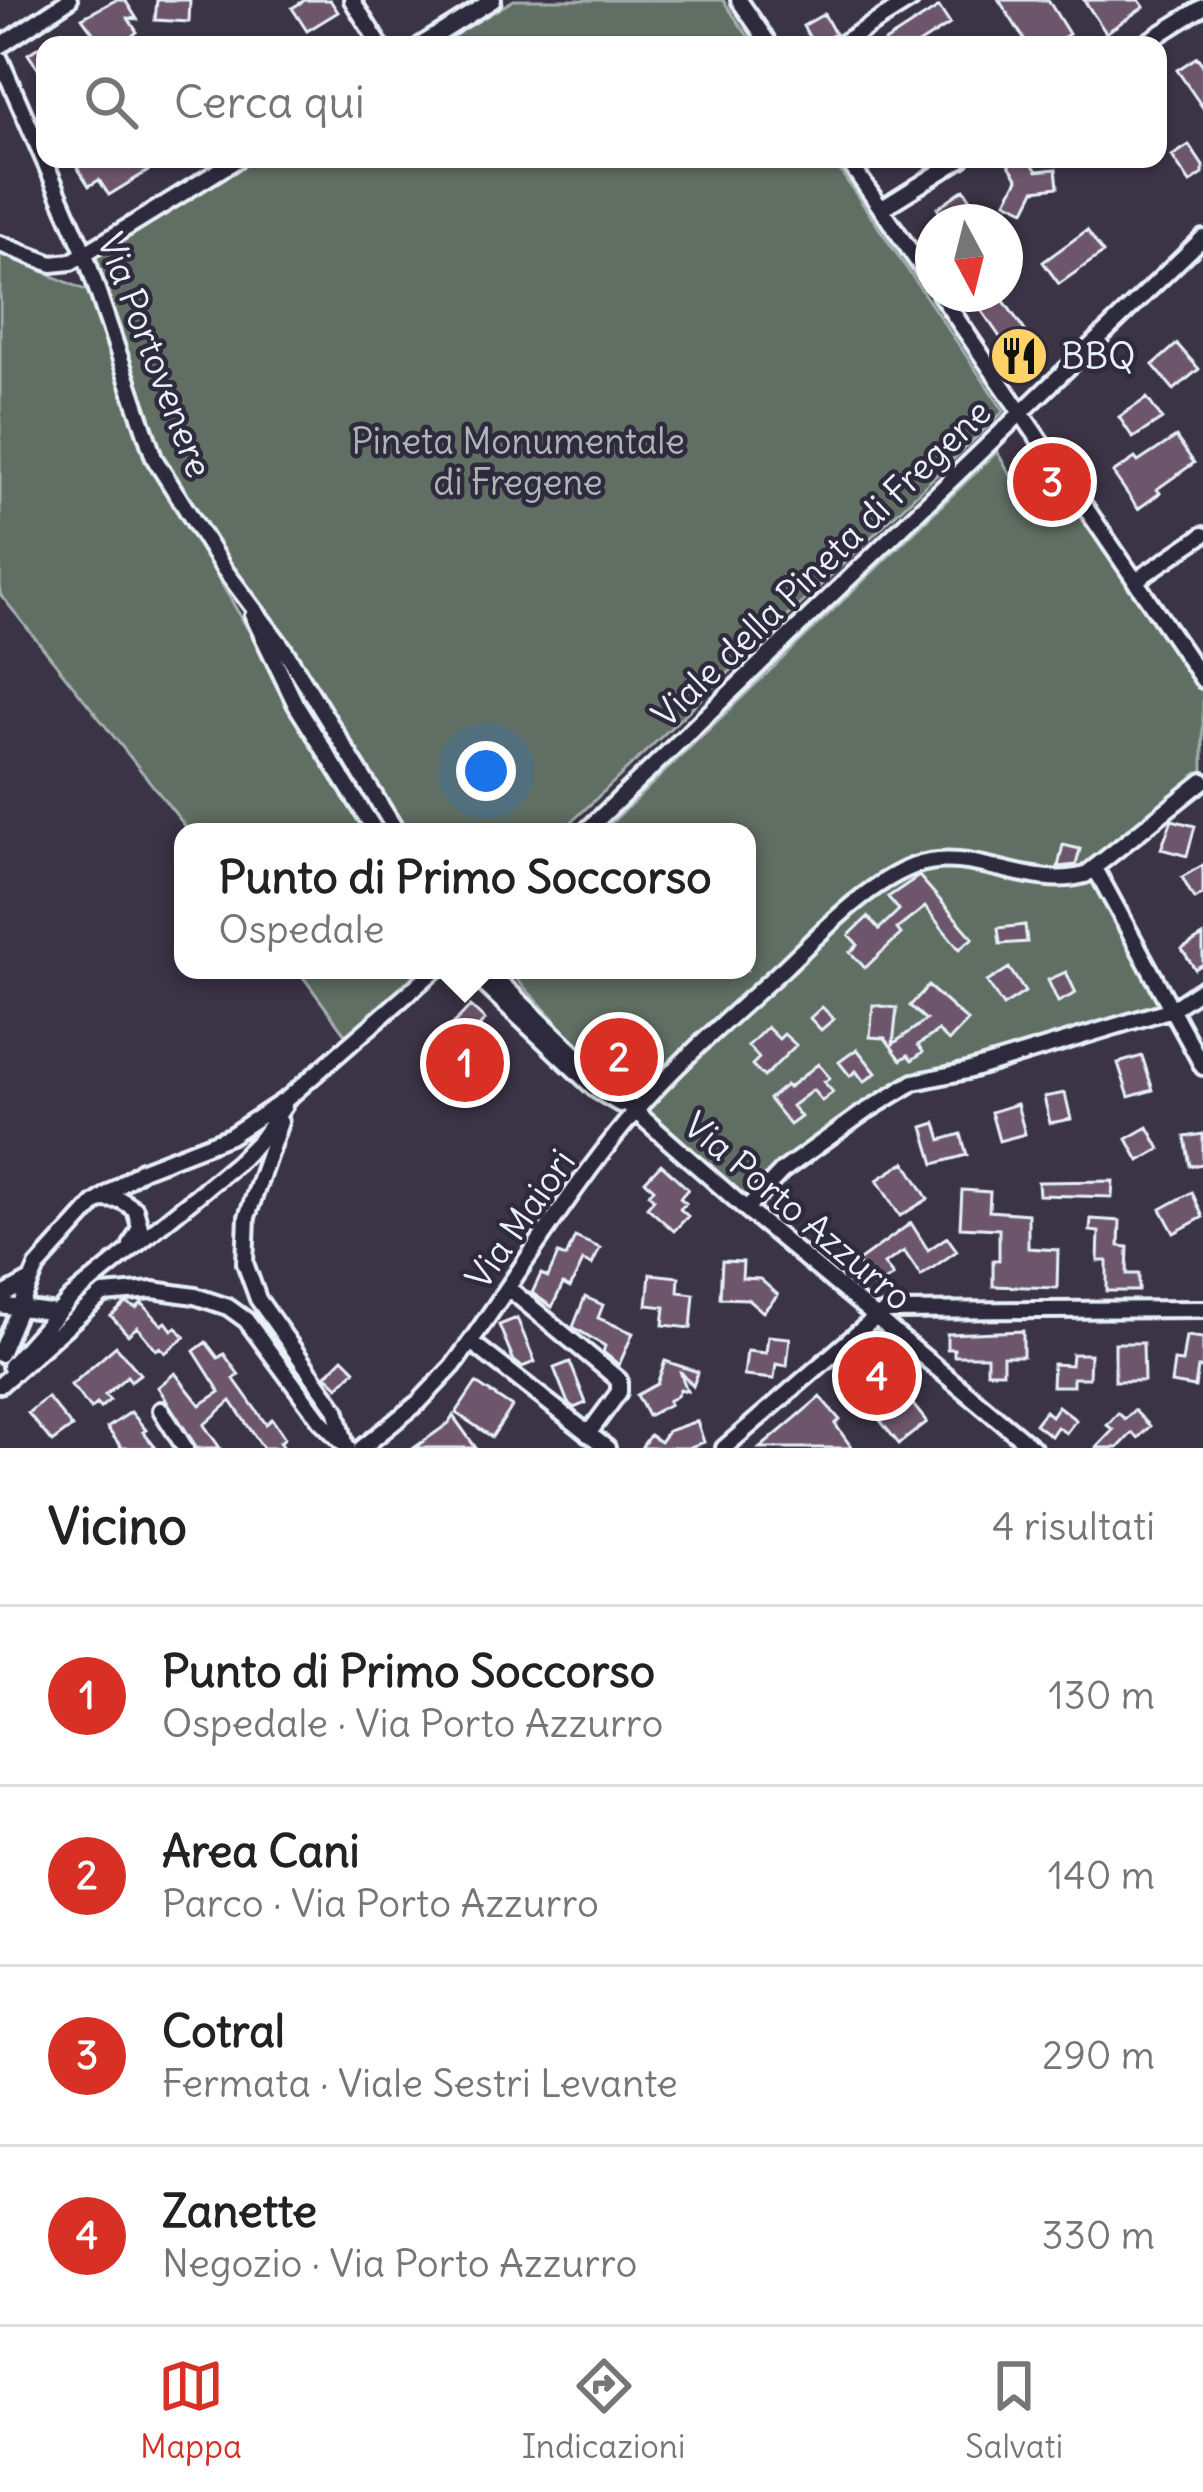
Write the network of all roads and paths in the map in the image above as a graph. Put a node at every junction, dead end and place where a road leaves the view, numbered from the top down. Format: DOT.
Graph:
graph roads {
  1 [pos="69,0"];
  2 [pos="352,0"];
  3 [pos="493,0"];
  4 [pos="740,0"];
  5 [pos="911,0"];
  6 [pos="1203,7"];
  7 [pos="374,36"];
  8 [pos="435,36"];
  9 [pos="764,36"];
  10 [pos="853,36"];
  11 [pos="1156,36"];
  12 [pos="0,46"];
  13 [pos="0,59"];
  14 [pos="36,142"];
  15 [pos="48,168"];
  16 [pos="224,168"];
  17 [pos="853,168"];
  18 [pos="947,168"];
  19 [pos="881,209"];
  20 [pos="1203,238"];
  21 [pos="0,244"];
  22 [pos="85,254"];
  23 [pos="915,258"];
  24 [pos="953,312"];
  25 [pos="1022,411"];
  26 [pos="1203,535"];
  27 [pos="1136,581"];
  28 [pos="244,595"];
  29 [pos="1203,680"];
  30 [pos="1203,781"];
  31 [pos="370,823"];
  32 [pos="391,823"];
  33 [pos="594,823"];
  34 [pos="1096,870"];
  35 [pos="425,979"];
  36 [pos="479,979"];
  37 [pos="497,979"];
  38 [pos="1203,988"];
  39 [pos="1172,1009"];
  40 [pos="1203,1067"];
  41 [pos="288,1098"];
  42 [pos="635,1112"];
  43 [pos="100,1199"];
  44 [pos="746,1209"];
  45 [pos="124,1254"];
  46 [pos="31,1280"];
  47 [pos="508,1288"];
  48 [pos="0,1304"];
  49 [pos="22,1309"];
  50 [pos="1203,1309"];
  51 [pos="56,1312"];
  52 [pos="876,1317"];
  53 [pos="12,1333"];
  54 [pos="471,1342"];
  55 [pos="0,1354"];
  56 [pos="0,1382"];
  57 [pos="161,1409"];
  58 [pos="588,1433"];
  59 [pos="344,1446"];
  60 [pos="185,1448"];
  61 [pos="362,1448"];
  62 [pos="607,1448"];
  63 [pos="724,1448"];
  64 [pos="1033,1448"];
  1 -- 12 [label="street"];
  2 -- 7 [label="street"];
  3 -- 8 [label="street"];
  4 -- 9 [label="street"];
  5 -- 10 [label="street"];
  6 -- 11 [label="street"];
  13 -- 14 [label="street, Via Portovenere"];
  15 -- 22 [label="street, Via Portovenere"];
  16 -- 22 [label="street"];
  17 -- 19 [label="street"];
  18 -- 19 [label="street"];
  19 -- 23 [label="street"];
  20 -- 25 [label="street, Viale della Pineta di Fregene"];
  21 -- 22 [label="street"];
  22 -- 28 [label="street, Via Portovenere"];
  24 -- 25 [label="street"];
  25 -- 27 [label="street"];
  25 -- 33 [label="street, Viale della Pineta di Fregene"];
  26 -- 27 [label="street"];
  27 -- 29 [label="street"];
  28 -- 31 [label="street, Via Portovenere"];
  28 -- 32 [label="street, Via Portovenere"];
  30 -- 34 [label="street"];
  34 -- 39 [label="street"];
  34 -- 42 [label="street, Via Maiori"];
  35 -- 41 [label="street"];
  36 -- 42 [label="street, Via Porto Azzurro"];
  37 -- 42 [label="street, Via Porto Azzurro"];
  38 -- 39 [label="street"];
  39 -- 40 [label="street"];
  39 -- 44 [label="street"];
  41 -- 43 [label="street"];
  41 -- 45 [label="street"];
  41 -- 59 [label="street"];
  42 -- 44 [label="street, Via Porto Azzurro"];
  42 -- 47 [label="street, Via Maiori"];
  43 -- 45 [label="street"];
  43 -- 46 [label="street"];
  44 -- 52 [label="street, Via Porto Azzurro"];
  45 -- 51 [label="street"];
  46 -- 48 [label="street"];
  46 -- 49 [label="street"];
  47 -- 54 [label="street, Via Maiori"];
  47 -- 58 [label="street"];
  48 -- 49 [label="street"];
  48 -- 53 [label="street"];
  49 -- 51 [label="street"];
  49 -- 53 [label="street"];
  50 -- 52 [label="street"];
  51 -- 56 [label="street"];
  52 -- 63 [label="street"];
  52 -- 64 [label="street, Via Porto Azzurro"];
  53 -- 55 [label="street"];
  54 -- 58 [label="street"];
  54 -- 61 [label="street, Via Maiori"];
  56 -- 59 [label="street"];
  57 -- 60 [label="street"];
  58 -- 62 [label="street"];
}
